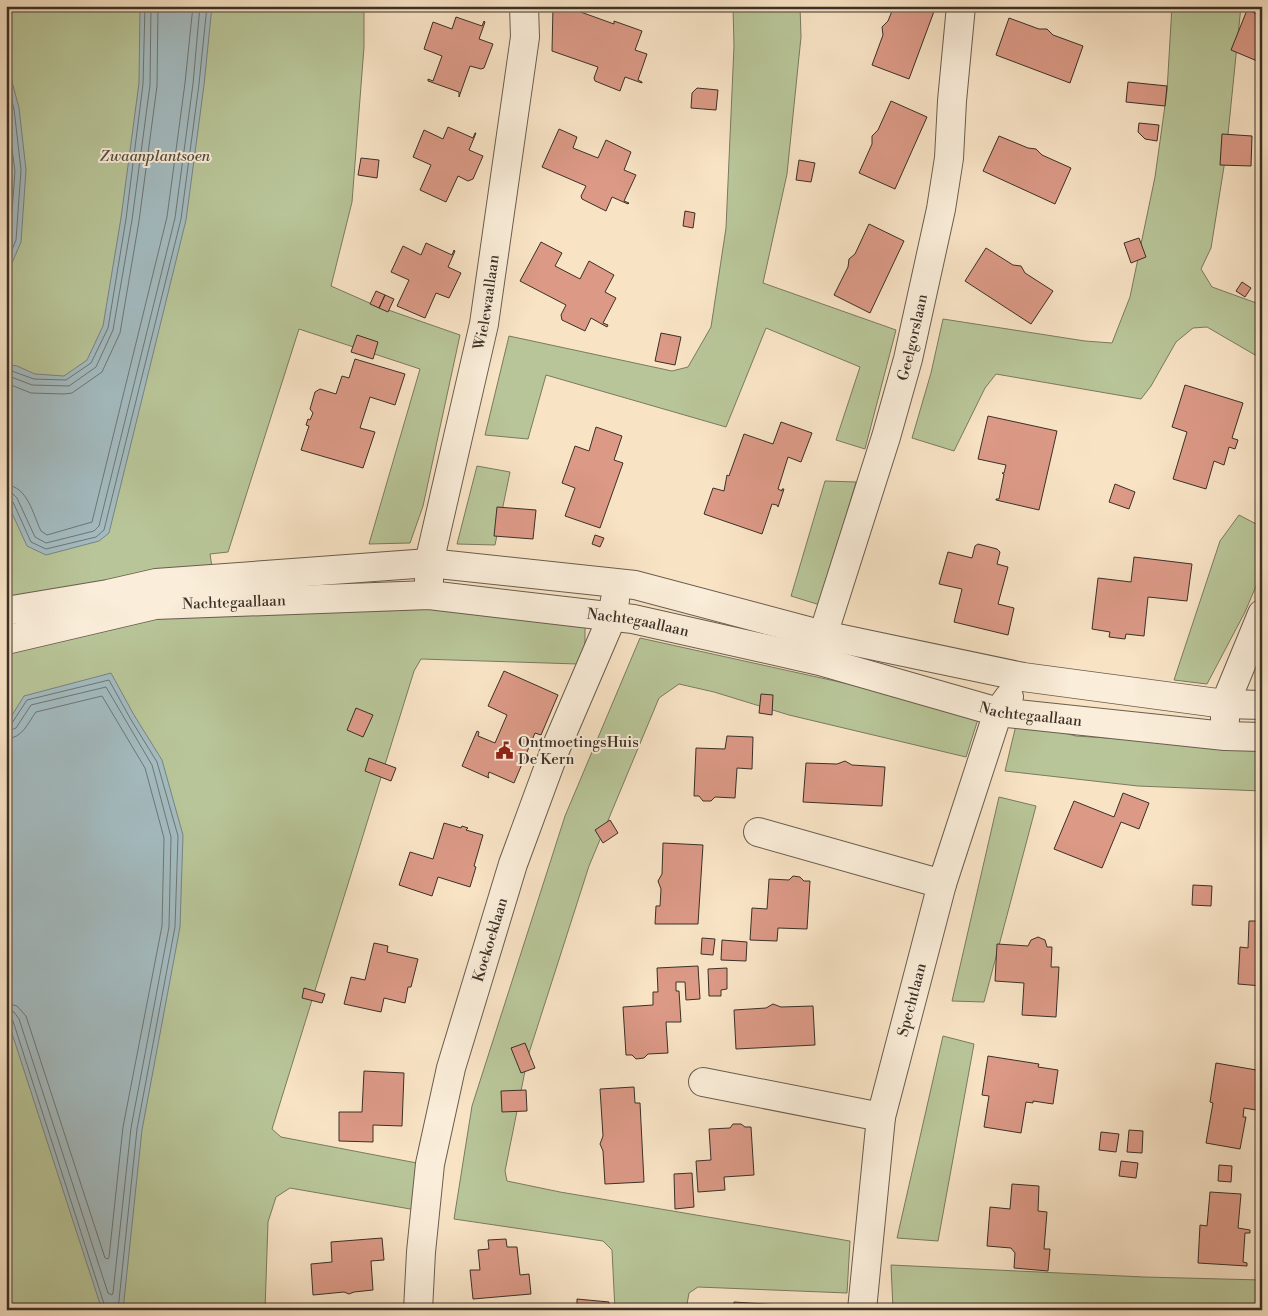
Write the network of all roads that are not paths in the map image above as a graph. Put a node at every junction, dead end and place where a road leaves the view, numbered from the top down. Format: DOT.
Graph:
graph roads {
  1 [pos="524,6"];
  2 [pos="961,6"];
  3 [pos="429,563"];
  4 [pos="619,584"];
  5 [pos="429,595"];
  6 [pos="6,611"];
  7 [pos="1262,614"];
  8 [pos="612,617"];
  9 [pos="6,640"];
  10 [pos="822,648"];
  11 [pos="1023,677"];
  12 [pos="1225,704"];
  13 [pos="1262,705"];
  14 [pos="998,712"];
  15 [pos="1225,736"];
  16 [pos="1262,737"];
  17 [pos="758,832"];
  18 [pos="942,884"];
  19 [pos="703,1082"];
  20 [pos="881,1117"];
  21 [pos="418,1310"];
  22 [pos="862,1310"];
  1 -- 3 [label="street, Wielewaallaan"];
  2 -- 10 [label="street, Geelgorslaan"];
  3 -- 4 [label="street, Nachtegaallaan"];
  3 -- 5 [label="street, Wielewaallaan"];
  3 -- 6 [label="street, Nachtegaallaan"];
  4 -- 8 [label="street, Koekoeklaan"];
  4 -- 10 [label="street, Nachtegaallaan"];
  5 -- 8 [label="street, Nachtegaallaan"];
  5 -- 9 [label="street, Nachtegaallaan"];
  7 -- 12 [label="street"];
  8 -- 10 [label="street, Nachtegaallaan"];
  8 -- 21 [label="street, Koekoeklaan"];
  10 -- 11 [label="street, Nachtegaallaan"];
  10 -- 14 [label="street, Nachtegaallaan"];
  11 -- 12 [label="street, Nachtegaallaan"];
  11 -- 14 [label="street, Spechtlaan"];
  12 -- 13 [label="street, Nachtegaallaan"];
  12 -- 15 [label="street"];
  14 -- 15 [label="street, Nachtegaallaan"];
  14 -- 18 [label="street, Spechtlaan"];
  15 -- 16 [label="street, Nachtegaallaan"];
  17 -- 18 [label="street"];
  18 -- 20 [label="street, Spechtlaan"];
  19 -- 20 [label="street"];
  20 -- 22 [label="street, Spechtlaan"];
}
